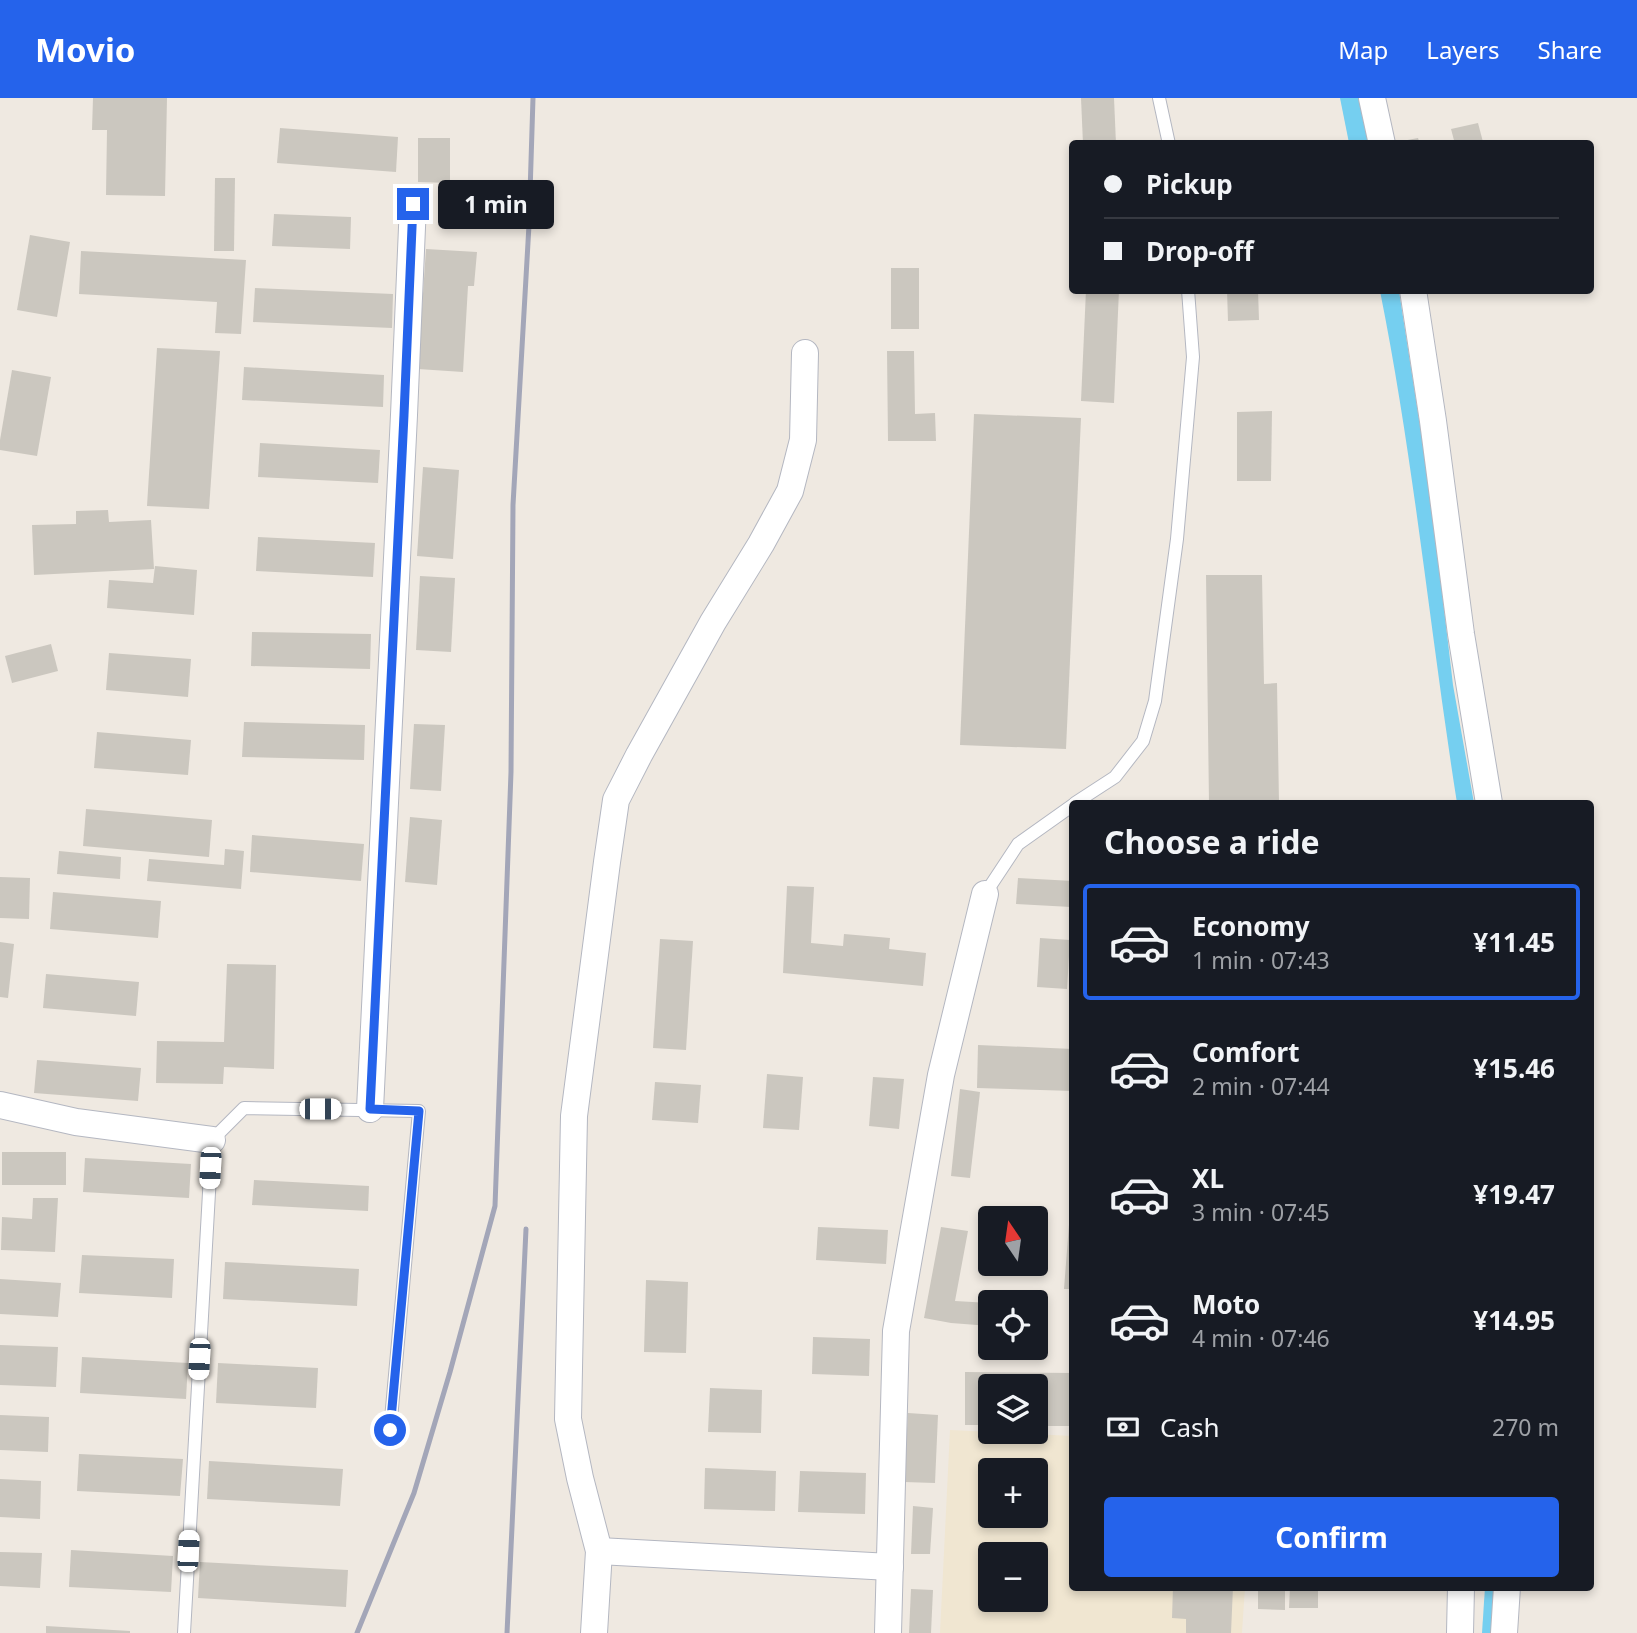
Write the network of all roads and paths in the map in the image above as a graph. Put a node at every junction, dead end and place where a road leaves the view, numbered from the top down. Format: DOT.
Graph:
graph roads {
  1 [pos="1159,98"];
  2 [pos="1372,98"];
  3 [pos="1168,140"];
  4 [pos="1381,140"];
  5 [pos="413,204"];
  6 [pos="1188,294"];
  7 [pos="1414,294"];
  8 [pos="805,353"];
  9 [pos="1080,800"];
  10 [pos="1489,800"];
  11 [pos="1069,808"];
  12 [pos="985,894"];
  13 [pos="0,1105"];
  14 [pos="370,1109"];
  15 [pos="212,1140"];
  16 [pos="390,1430"];
  17 [pos="598,1551"];
  18 [pos="890,1567"];
  19 [pos="1461,1591"];
  20 [pos="1507,1591"];
  21 [pos="184,1633"];
  22 [pos="594,1633"];
  23 [pos="888,1633"];
  24 [pos="1460,1633"];
  25 [pos="1504,1633"];
  1 -- 3 [label="lane"];
  2 -- 4 [label="street"];
  5 -- 14 [label="street"];
  6 -- 9 [label="lane"];
  7 -- 10 [label="street"];
  8 -- 17 [label="street"];
  11 -- 12 [label="lane"];
  12 -- 18 [label="street"];
  13 -- 15 [label="street"];
  14 -- 15 [label="lane"];
  14 -- 16 [label="lane"];
  15 -- 21 [label="lane"];
  17 -- 18 [label="street"];
  17 -- 22 [label="street"];
  18 -- 23 [label="street"];
  19 -- 24 [label="street"];
  20 -- 25 [label="street"];
}
